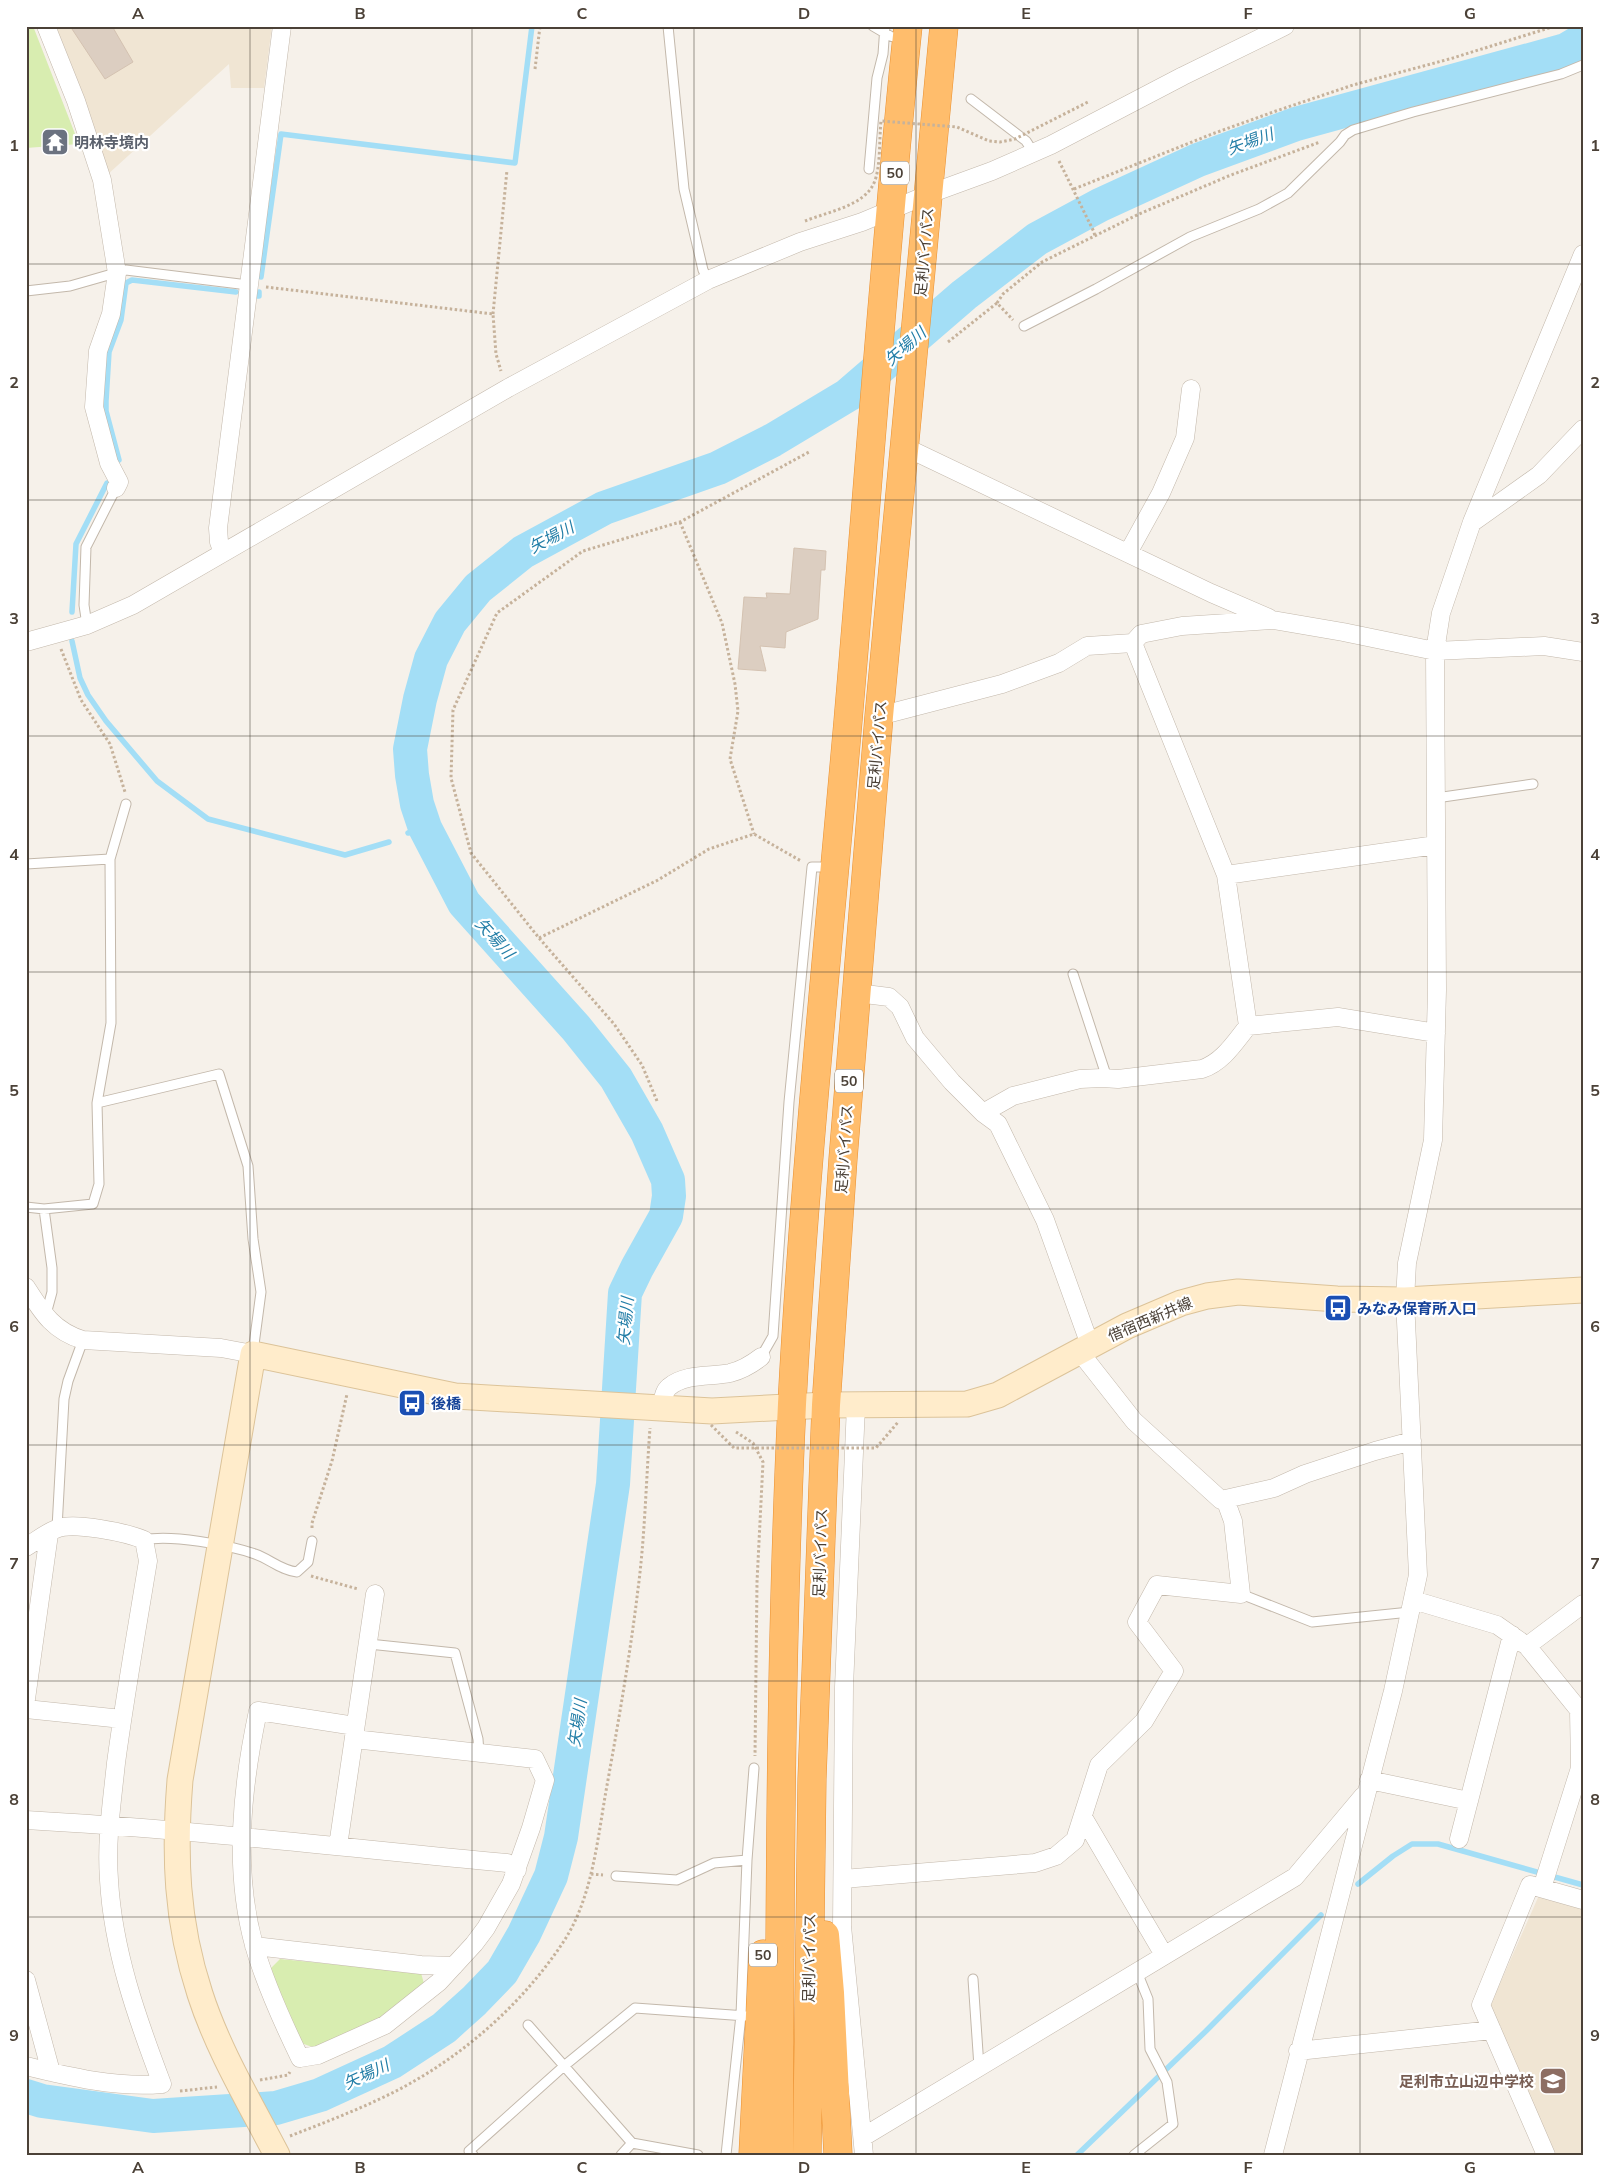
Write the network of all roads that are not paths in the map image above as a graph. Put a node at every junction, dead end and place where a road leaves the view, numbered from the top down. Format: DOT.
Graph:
graph roads {
  1 [pos="46,26"];
  2 [pos="282,26"];
  3 [pos="668,26"];
  4 [pos="873,26"];
  5 [pos="944,26"];
  6 [pos="1285,26"];
  7 [pos="896,31"];
  8 [pos="1583,65"];
  9 [pos="971,99"];
  10 [pos="1033,152"];
  11 [pos="869,169"];
  12 [pos="929,194"];
  13 [pos="891,211"];
  14 [pos="1583,254"];
  15 [pos="117,273"];
  16 [pos="708,280"];
  17 [pos="248,284"];
  18 [pos="26,291"];
  19 [pos="1024,326"];
  20 [pos="1191,389"];
  21 [pos="1583,429"];
  22 [pos="905,447"];
  23 [pos="116,488"];
  24 [pos="1472,522"];
  25 [pos="224,553"];
  26 [pos="1128,553"];
  27 [pos="1273,620"];
  28 [pos="87,625"];
  29 [pos="26,642"];
  30 [pos="1133,643"];
  31 [pos="1435,651"];
  32 [pos="1583,652"];
  33 [pos="879,716"];
  34 [pos="1533,784"];
  35 [pos="1436,798"];
  36 [pos="126,804"];
  37 [pos="1436,845"];
  38 [pos="110,859"];
  39 [pos="26,864"];
  40 [pos="823,867"];
  41 [pos="1226,875"];
  42 [pos="1073,974"];
  43 [pos="857,993"];
  44 [pos="1248,1026"];
  45 [pos="1436,1034"];
  46 [pos="1107,1078"];
  47 [pos="97,1103"];
  48 [pos="983,1113"];
  49 [pos="26,1207"];
  50 [pos="44,1209"];
  51 [pos="26,1286"];
  52 [pos="1583,1290"];
  53 [pos="1405,1300"];
  54 [pos="46,1316"];
  55 [pos="83,1340"];
  56 [pos="1085,1348"];
  57 [pos="253,1354"];
  58 [pos="762,1357"];
  59 [pos="826,1405"];
  60 [pos="856,1405"];
  61 [pos="792,1406"];
  62 [pos="649,1407"];
  63 [pos="1412,1441"];
  64 [pos="1225,1499"];
  65 [pos="53,1531"];
  66 [pos="144,1540"];
  67 [pos="312,1541"];
  68 [pos="220,1546"];
  69 [pos="26,1547"];
  70 [pos="375,1594"];
  71 [pos="1240,1594"];
  72 [pos="1583,1604"];
  73 [pos="1412,1606"];
  74 [pos="1512,1635"];
  75 [pos="369,1644"];
  76 [pos="1527,1646"];
  77 [pos="26,1699"];
  78 [pos="26,1709"];
  79 [pos="1581,1712"];
  80 [pos="122,1718"];
  81 [pos="354,1732"];
  82 [pos="480,1753"];
  83 [pos="781,1756"];
  84 [pos="754,1768"];
  85 [pos="812,1779"];
  86 [pos="1368,1786"];
  87 [pos="1469,1802"];
  88 [pos="1083,1817"];
  89 [pos="26,1820"];
  90 [pos="109,1824"];
  91 [pos="176,1831"];
  92 [pos="242,1838"];
  93 [pos="1459,1839"];
  94 [pos="338,1846"];
  95 [pos="747,1860"];
  96 [pos="517,1870"];
  97 [pos="616,1876"];
  98 [pos="843,1879"];
  99 [pos="1542,1888"];
  100 [pos="1583,1900"];
  101 [pos="254,1946"];
  102 [pos="1164,1955"];
  103 [pos="454,1966"];
  104 [pos="1137,1972"];
  105 [pos="973,1979"];
  106 [pos="26,1980"];
  107 [pos="750,2016"];
  108 [pos="528,2025"];
  109 [pos="1492,2030"];
  110 [pos="1298,2051"];
  111 [pos="26,2066"];
  112 [pos="564,2066"];
  113 [pos="978,2067"];
  114 [pos="51,2072"];
  115 [pos="863,2137"];
  116 [pos="632,2143"];
  117 [pos="272,2144"];
  118 [pos="473,2155"];
  119 [pos="621,2155"];
  120 [pos="698,2155"];
  121 [pos="726,2155"];
  122 [pos="753,2155"];
  123 [pos="778,2155"];
  124 [pos="807,2155"];
  125 [pos="838,2155"];
  126 [pos="864,2155"];
  127 [pos="1134,2155"];
  128 [pos="1273,2155"];
  129 [pos="1546,2155"];
  1 -- 15 [label="street"];
  2 -- 17 [label="street"];
  3 -- 16 [label="lane"];
  4 -- 7 [label="lane"];
  5 -- 12 [label="highway, 足利バイパス / 50"];
  6 -- 10 [label="street"];
  7 -- 11 [label="lane"];
  7 -- 13 [label="highway, 足利バイパス / 50"];
  8 -- 19 [label="lane"];
  9 -- 10 [label="lane"];
  10 -- 12 [label="street"];
  12 -- 13 [label="street"];
  12 -- 22 [label="highway, 足利バイパス / 50"];
  13 -- 16 [label="street"];
  13 -- 40 [label="highway, 足利バイパス / 50"];
  14 -- 24 [label="street"];
  15 -- 17 [label="lane"];
  15 -- 18 [label="lane"];
  15 -- 23 [label="street"];
  16 -- 25 [label="street"];
  17 -- 25 [label="street"];
  20 -- 26 [label="street"];
  21 -- 24 [label="street"];
  22 -- 26 [label="street"];
  22 -- 33 [label="highway, 足利バイパス / 50"];
  23 -- 28 [label="lane"];
  24 -- 31 [label="street"];
  25 -- 28 [label="street"];
  26 -- 27 [label="street"];
  27 -- 30 [label="street"];
  27 -- 31 [label="street"];
  28 -- 29 [label="street"];
  30 -- 33 [label="street"];
  30 -- 41 [label="street"];
  31 -- 32 [label="street"];
  31 -- 35 [label="street"];
  33 -- 43 [label="highway, 足利バイパス / 50"];
  34 -- 35 [label="lane"];
  35 -- 37 [label="street"];
  36 -- 38 [label="lane"];
  37 -- 41 [label="street"];
  37 -- 45 [label="street"];
  38 -- 39 [label="lane"];
  38 -- 47 [label="lane"];
  40 -- 58 [label="lane"];
  40 -- 61 [label="highway, 足利バイパス / 50"];
  41 -- 44 [label="street"];
  42 -- 46 [label="lane"];
  43 -- 48 [label="street"];
  43 -- 59 [label="highway, 足利バイパス / 50"];
  44 -- 45 [label="street"];
  44 -- 46 [label="street"];
  45 -- 53 [label="street"];
  46 -- 48 [label="street"];
  47 -- 50 [label="lane"];
  47 -- 57 [label="lane"];
  48 -- 56 [label="street"];
  49 -- 50 [label="lane"];
  50 -- 54 [label="lane"];
  51 -- 54 [label="street"];
  52 -- 53 [label="street, 借宿西新井線"];
  53 -- 56 [label="street, 借宿西新井線"];
  53 -- 63 [label="street"];
  54 -- 55 [label="street"];
  55 -- 57 [label="street"];
  55 -- 65 [label="lane"];
  56 -- 60 [label="street, 借宿西新井線"];
  56 -- 64 [label="street"];
  57 -- 62 [label="street"];
  57 -- 68 [label="street"];
  58 -- 62 [label="street"];
  59 -- 60 [label="street, 借宿西新井線"];
  59 -- 61 [label="street, 借宿西新井線"];
  59 -- 85 [label="highway, 足利バイパス / 50"];
  60 -- 98 [label="street"];
  61 -- 62 [label="street, 借宿西新井線"];
  61 -- 83 [label="highway, 足利バイパス / 50"];
  63 -- 64 [label="street"];
  63 -- 73 [label="street"];
  64 -- 71 [label="street"];
  65 -- 66 [label="street"];
  65 -- 69 [label="street"];
  65 -- 77 [label="street"];
  66 -- 68 [label="lane"];
  66 -- 80 [label="street"];
  67 -- 68 [label="lane"];
  68 -- 91 [label="street"];
  70 -- 75 [label="street"];
  71 -- 73 [label="lane"];
  71 -- 88 [label="street"];
  72 -- 76 [label="street"];
  73 -- 74 [label="street"];
  73 -- 86 [label="street"];
  74 -- 76 [label="street"];
  74 -- 87 [label="street"];
  75 -- 81 [label="street"];
  75 -- 82 [label="lane"];
  76 -- 79 [label="street"];
  78 -- 80 [label="street"];
  79 -- 99 [label="street"];
  80 -- 90 [label="street"];
  81 -- 82 [label="street"];
  81 -- 92 [label="street"];
  81 -- 94 [label="street"];
  82 -- 96 [label="street"];
  83 -- 107 [label="highway, 50"];
  83 -- 123 [label="highway, 足利バイパス / 50"];
  84 -- 95 [label="lane"];
  85 -- 124 [label="highway, 足利バイパス / 50"];
  85 -- 125 [label="highway, 50"];
  86 -- 87 [label="street"];
  86 -- 102 [label="street"];
  86 -- 110 [label="street"];
  87 -- 93 [label="street"];
  88 -- 98 [label="street"];
  88 -- 102 [label="street"];
  89 -- 90 [label="street"];
  90 -- 91 [label="street"];
  90 -- 114 [label="street"];
  91 -- 92 [label="street"];
  91 -- 117 [label="street"];
  92 -- 94 [label="street"];
  92 -- 101 [label="street"];
  94 -- 96 [label="street"];
  95 -- 97 [label="lane"];
  95 -- 107 [label="lane"];
  96 -- 103 [label="street"];
  98 -- 115 [label="street"];
  99 -- 100 [label="street"];
  99 -- 109 [label="street"];
  101 -- 103 [label="street"];
  101 -- 103 [label="street"];
  102 -- 104 [label="street"];
  104 -- 113 [label="street"];
  104 -- 127 [label="lane"];
  105 -- 113 [label="lane"];
  106 -- 114 [label="street"];
  107 -- 112 [label="lane"];
  107 -- 121 [label="lane"];
  107 -- 122 [label="highway, 50"];
  108 -- 112 [label="lane"];
  109 -- 110 [label="street"];
  109 -- 129 [label="street"];
  110 -- 128 [label="street"];
  111 -- 114 [label="street"];
  112 -- 116 [label="lane"];
  112 -- 118 [label="lane"];
  113 -- 115 [label="street"];
  115 -- 126 [label="street"];
  116 -- 119 [label="lane"];
  116 -- 120 [label="lane"];
}
